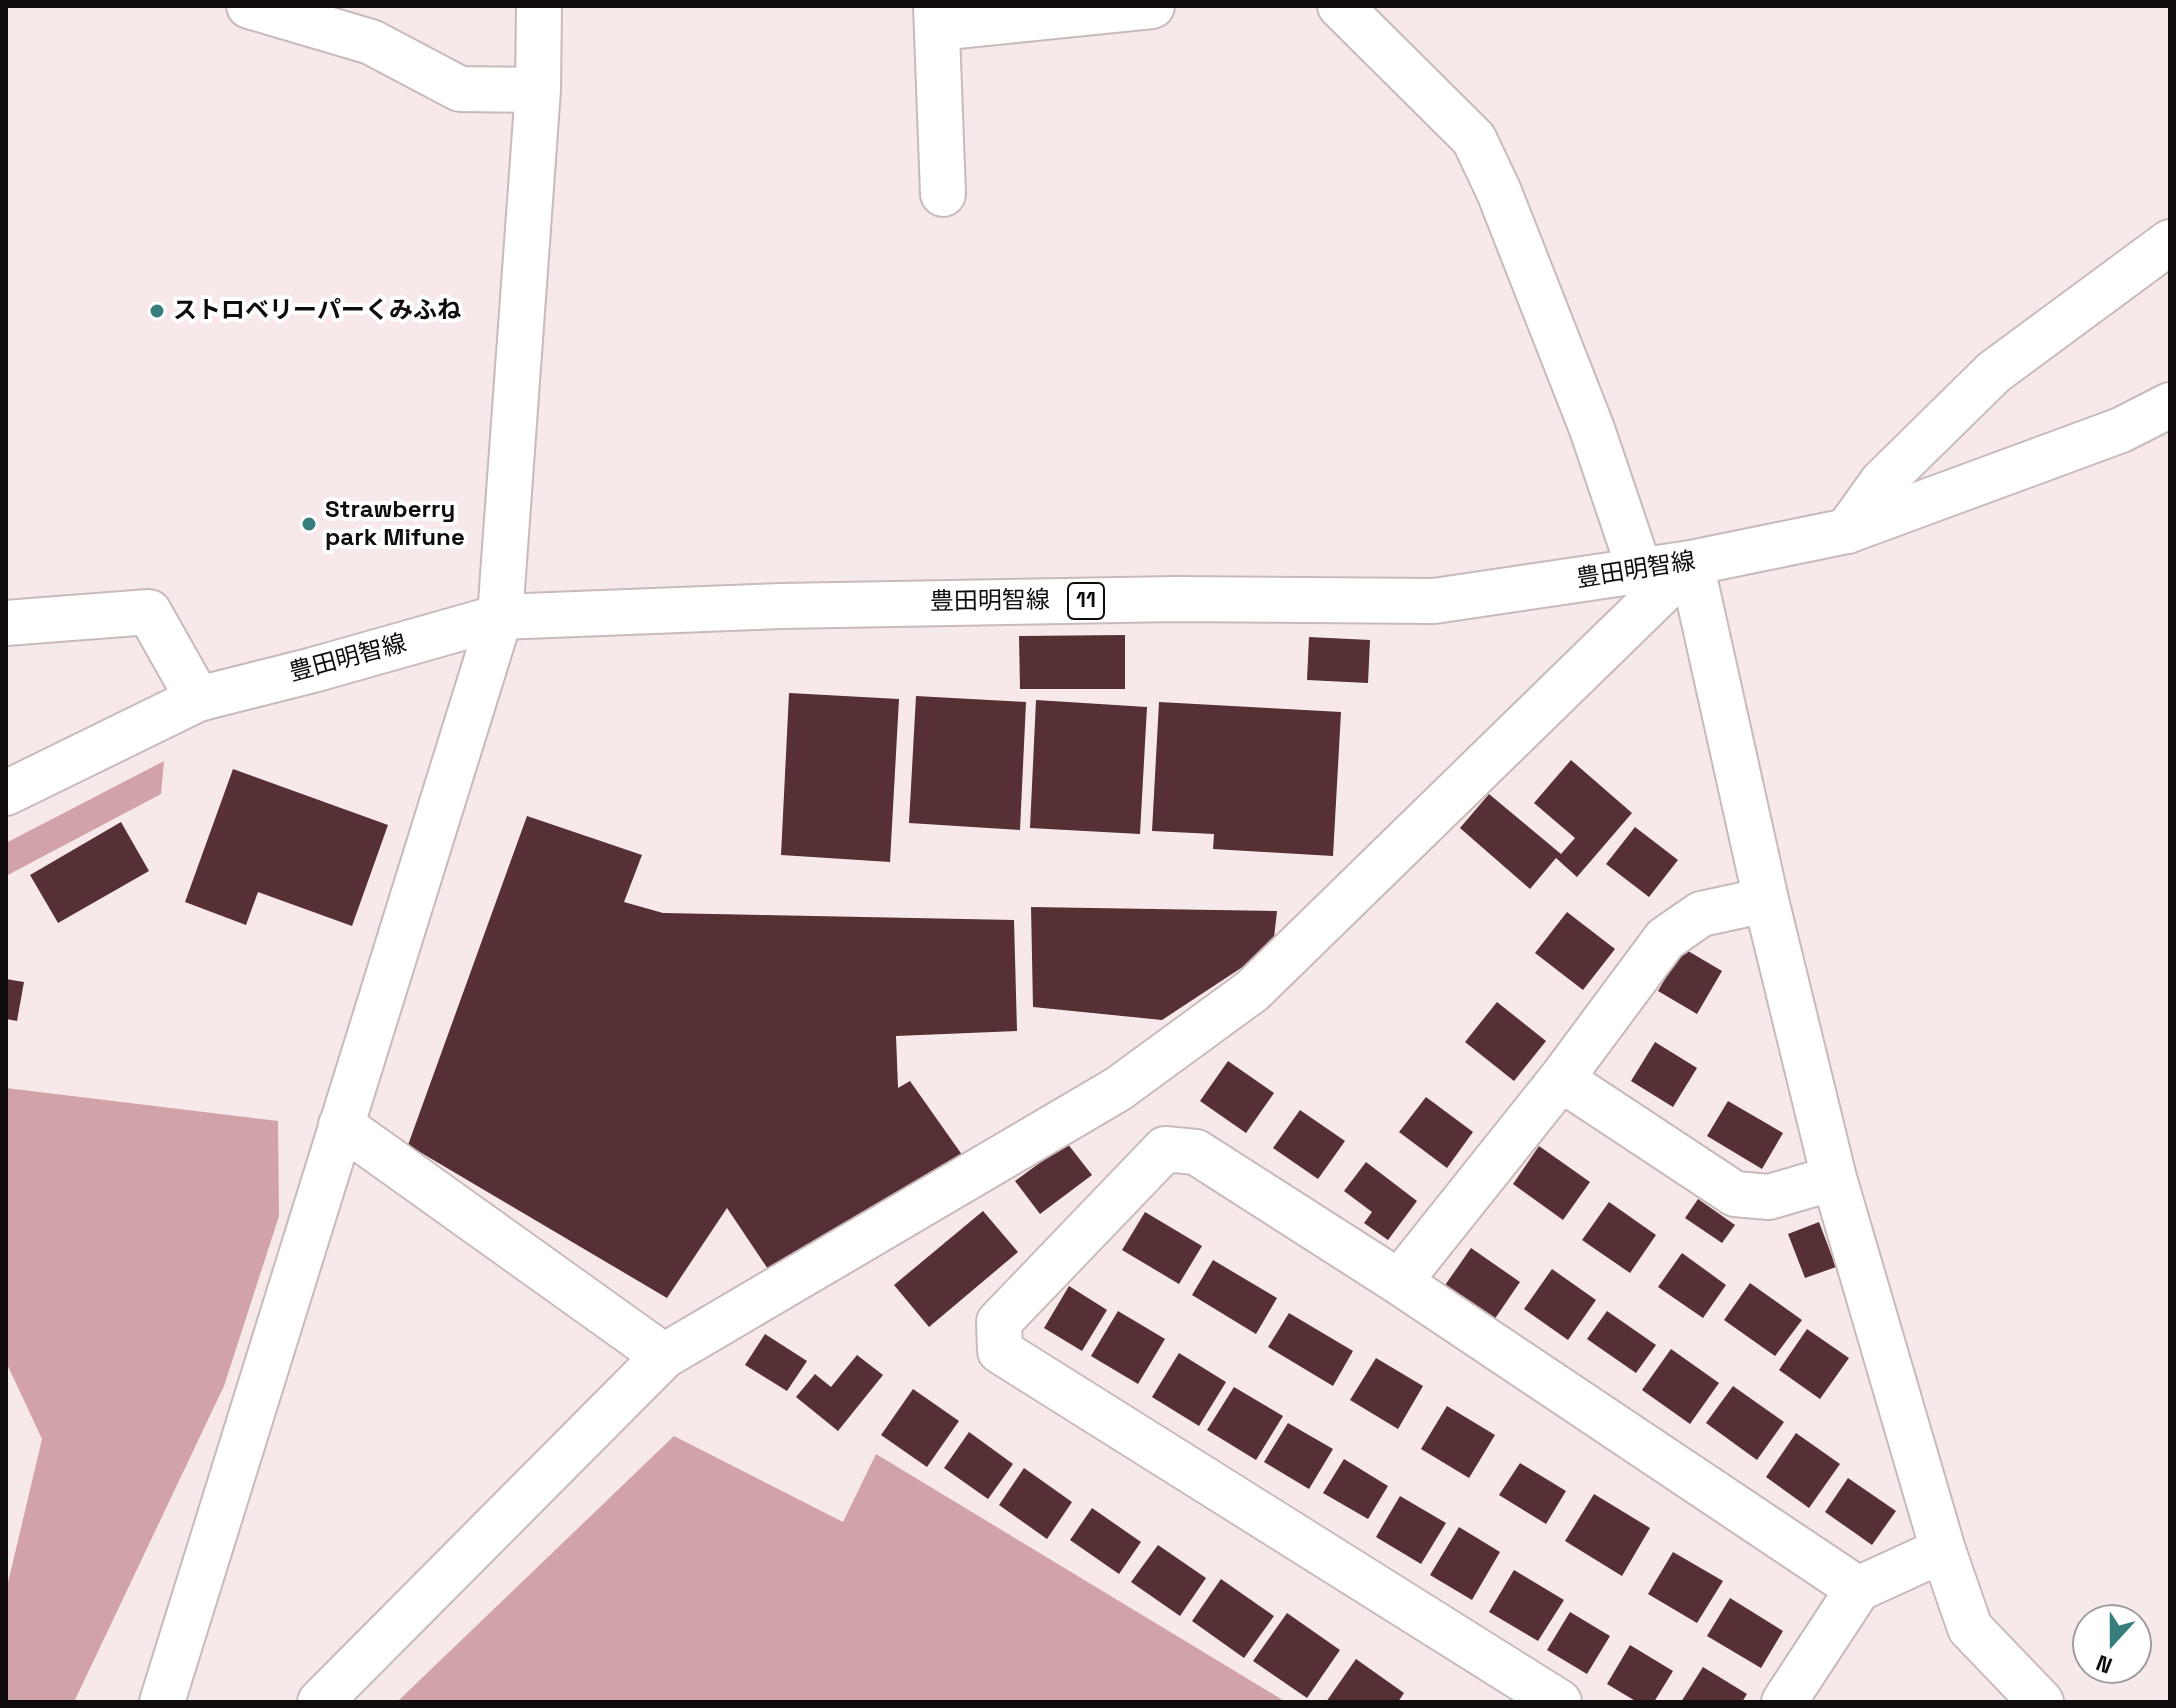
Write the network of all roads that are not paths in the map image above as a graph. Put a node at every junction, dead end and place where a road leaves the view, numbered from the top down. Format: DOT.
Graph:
graph roads {
  1 [pos="249,6"];
  2 [pos="539,6"];
  3 [pos="1152,6"];
  4 [pos="1340,6"];
  5 [pos="936,17"];
  6 [pos="538,90"];
  7 [pos="943,194"];
  8 [pos="2170,242"];
  9 [pos="2170,405"];
  10 [pos="1847,531"];
  11 [pos="1691,563"];
  12 [pos="1640,571"];
  13 [pos="500,617"];
  14 [pos="6,623"];
  15 [pos="198,699"];
  16 [pos="6,793"];
  17 [pos="1766,900"];
  18 [pos="1561,1079"];
  19 [pos="341,1125"];
  20 [pos="1834,1178"];
  21 [pos="1399,1282"];
  22 [pos="664,1356"];
  23 [pos="1943,1550"];
  24 [pos="1858,1589"];
  25 [pos="162,1702"];
  26 [pos="320,1702"];
  27 [pos="1559,1702"];
  28 [pos="1784,1702"];
  29 [pos="2041,1702"];
  1 -- 6 [label="street"];
  2 -- 6 [label="street"];
  3 -- 5 [label="street"];
  4 -- 12 [label="street"];
  5 -- 7 [label="street"];
  6 -- 13 [label="street"];
  8 -- 10 [label="street"];
  9 -- 10 [label="street, 豊田明智線 / 11"];
  10 -- 11 [label="street, 豊田明智線 / 11"];
  11 -- 12 [label="street, 豊田明智線 / 11"];
  11 -- 17 [label="street"];
  11 -- 22 [label="street"];
  12 -- 13 [label="street, 豊田明智線 / 11"];
  13 -- 15 [label="street, 豊田明智線 / 11"];
  13 -- 19 [label="street"];
  14 -- 15 [label="street"];
  15 -- 16 [label="street, 豊田明智線 / 11"];
  17 -- 18 [label="street"];
  17 -- 20 [label="street"];
  18 -- 20 [label="street"];
  18 -- 21 [label="street"];
  19 -- 22 [label="street"];
  19 -- 25 [label="street"];
  20 -- 23 [label="street"];
  21 -- 24 [label="street"];
  21 -- 27 [label="street"];
  22 -- 26 [label="street"];
  23 -- 24 [label="street"];
  23 -- 29 [label="street"];
  24 -- 28 [label="street"];
}
